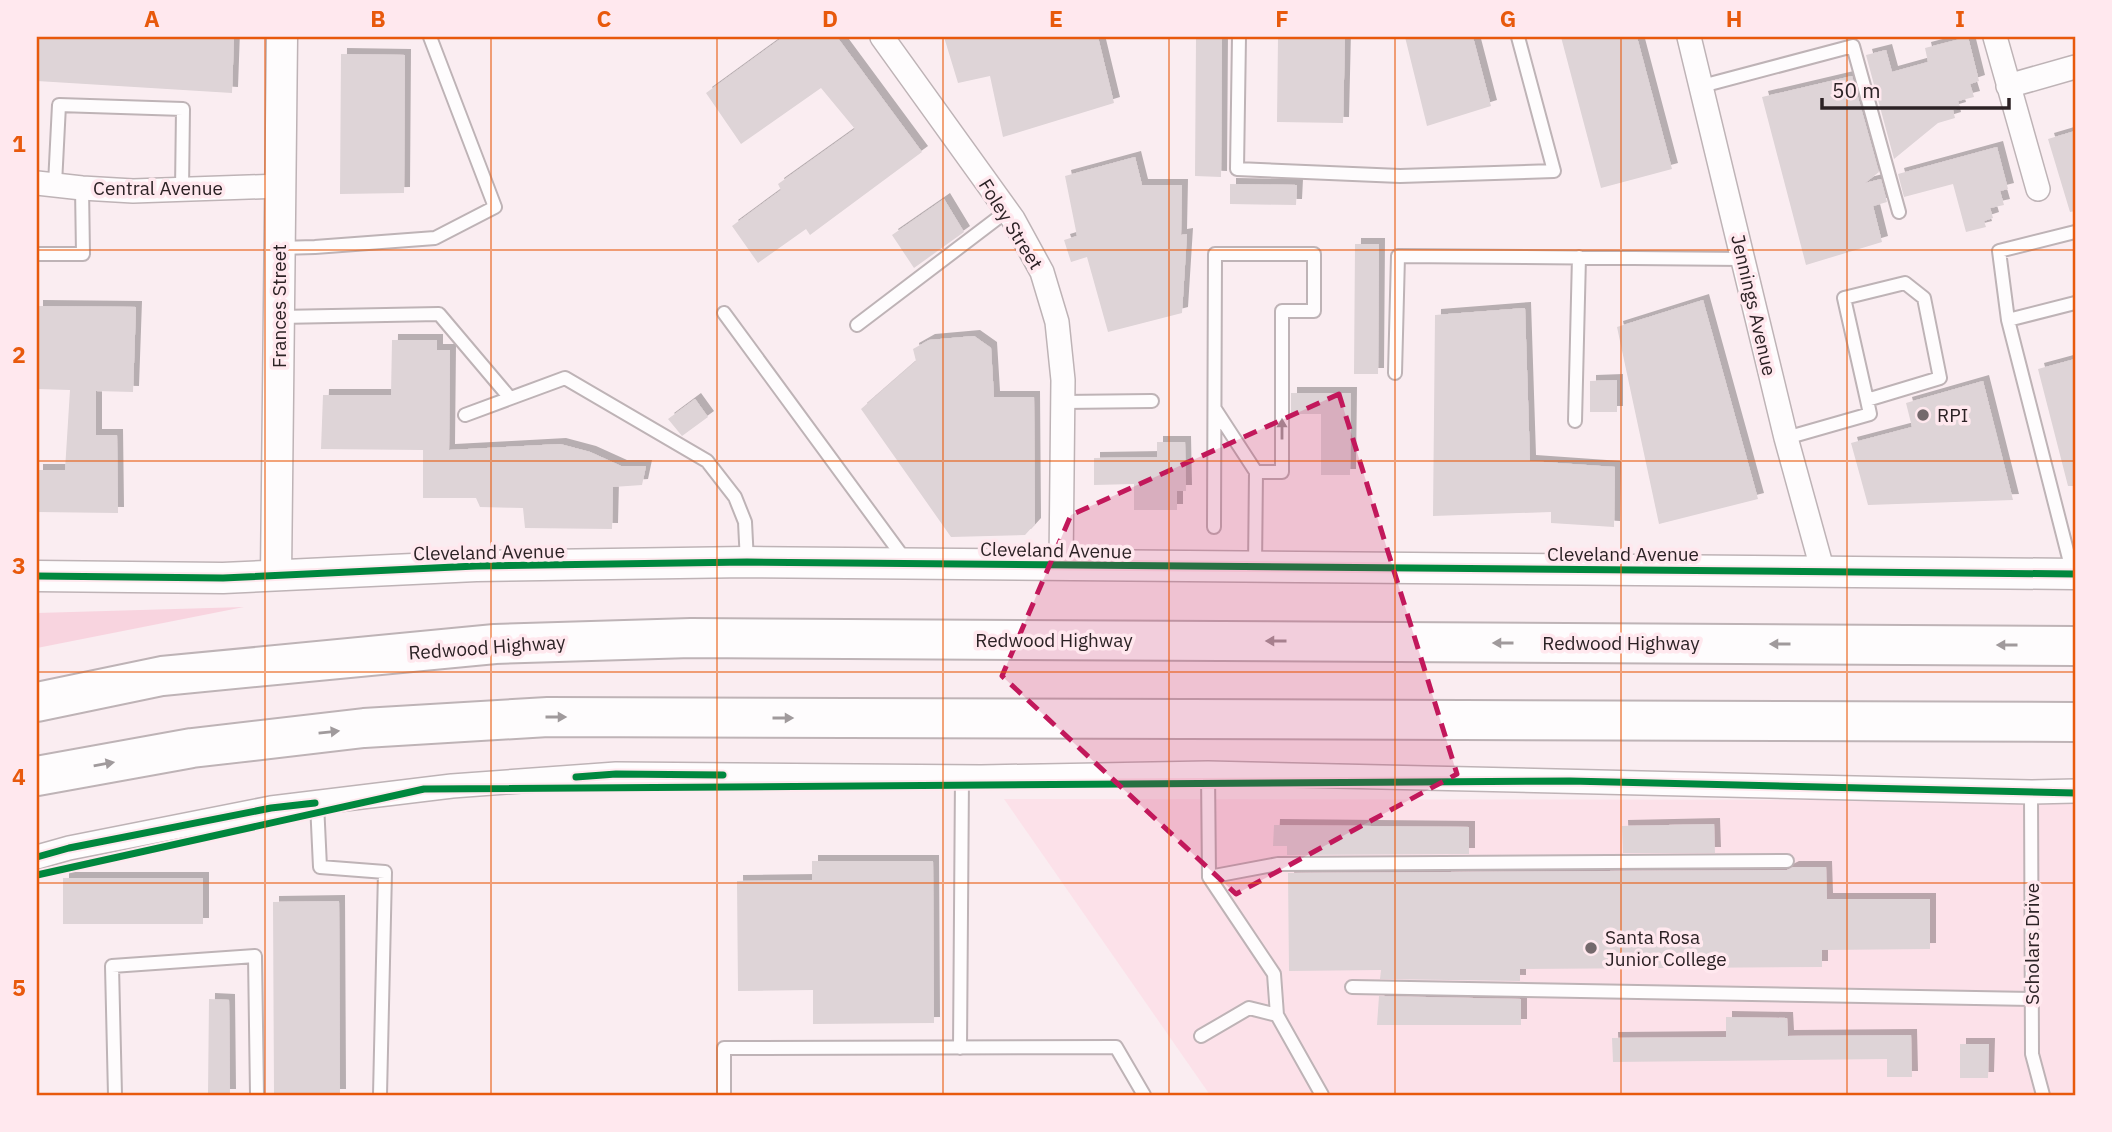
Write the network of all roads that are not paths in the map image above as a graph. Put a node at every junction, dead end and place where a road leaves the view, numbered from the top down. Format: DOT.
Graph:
graph roads {
  1 [pos="282,37"];
  2 [pos="429,37"];
  3 [pos="882,37"];
  4 [pos="1239,37"];
  5 [pos="1518,37"];
  6 [pos="1689,37"];
  7 [pos="1995,37"];
  8 [pos="2075,67"];
  9 [pos="1702,86"];
  10 [pos="2008,86"];
  11 [pos="46,184"];
  12 [pos="280,186"];
  13 [pos="82,188"];
  14 [pos="182,189"];
  15 [pos="2038,189"];
  16 [pos="1007,211"];
  17 [pos="1899,212"];
  18 [pos="2075,232"];
  19 [pos="279,248"];
  20 [pos="37,254"];
  21 [pos="1579,257"];
  22 [pos="1743,259"];
  23 [pos="2075,303"];
  24 [pos="724,313"];
  25 [pos="279,317"];
  26 [pos="2008,320"];
  27 [pos="857,325"];
  28 [pos="1395,373"];
  29 [pos="510,398"];
  30 [pos="1867,400"];
  31 [pos="1152,401"];
  32 [pos="1063,402"];
  33 [pos="1214,408"];
  34 [pos="465,415"];
  35 [pos="1575,421"];
  36 [pos="1786,438"];
  37 [pos="1256,472"];
  38 [pos="1214,527"];
  39 [pos="747,562"];
  40 [pos="908,564"];
  41 [pos="1061,565"];
  42 [pos="1255,568"];
  43 [pos="1823,572"];
  44 [pos="2074,574"];
  45 [pos="276,575"];
  46 [pos="37,576"];
  47 [pos="2075,646"];
  48 [pos="37,702"];
  49 [pos="2075,722"];
  50 [pos="1208,773"];
  51 [pos="37,776"];
  52 [pos="962,777"];
  53 [pos="2075,791"];
  54 [pos="2031,792"];
  55 [pos="317,803"];
  56 [pos="37,857"];
  57 [pos="1787,861"];
  58 [pos="1209,877"];
  59 [pos="1352,988"];
  60 [pos="2032,999"];
  61 [pos="1277,1016"];
  62 [pos="1201,1036"];
  63 [pos="960,1048"];
  64 [pos="115,1095"];
  65 [pos="257,1095"];
  66 [pos="380,1095"];
  67 [pos="724,1095"];
  68 [pos="1144,1095"];
  69 [pos="1322,1095"];
  70 [pos="2043,1095"];
  1 -- 12 [label="street, Frances Street"];
  2 -- 19 [label="lane"];
  3 -- 16 [label="street, Foley Street"];
  4 -- 5 [label="lane"];
  6 -- 9 [label="street, Jennings Avenue"];
  7 -- 10 [label="street"];
  8 -- 10 [label="street"];
  9 -- 17 [label="lane"];
  9 -- 22 [label="street, Jennings Avenue"];
  10 -- 15 [label="street"];
  11 -- 13 [label="street, Central Avenue"];
  11 -- 14 [label="lane"];
  12 -- 14 [label="street, Central Avenue"];
  12 -- 19 [label="street, Frances Street"];
  13 -- 14 [label="street, Central Avenue"];
  13 -- 20 [label="lane"];
  16 -- 27 [label="lane"];
  16 -- 32 [label="street, Foley Street"];
  18 -- 26 [label="lane"];
  19 -- 25 [label="street, Frances Street"];
  21 -- 22 [label="lane"];
  21 -- 28 [label="lane"];
  21 -- 35 [label="lane"];
  22 -- 36 [label="street, Jennings Avenue"];
  23 -- 26 [label="lane"];
  24 -- 40 [label="lane"];
  25 -- 29 [label="lane"];
  25 -- 45 [label="street, Frances Street"];
  26 -- 44 [label="lane"];
  29 -- 34 [label="lane"];
  29 -- 39 [label="lane"];
  30 -- 30 [label="lane"];
  30 -- 36 [label="lane"];
  31 -- 32 [label="lane"];
  32 -- 41 [label="street, Foley Street"];
  33 -- 37 [label="lane"];
  37 -- 33 [label="lane, one-way"];
  33 -- 38 [label="lane"];
  36 -- 43 [label="street, Jennings Avenue"];
  37 -- 42 [label="lane"];
  39 -- 40 [label="street, Cleveland Avenue"];
  39 -- 45 [label="street, Cleveland Avenue"];
  40 -- 41 [label="street, Cleveland Avenue"];
  41 -- 42 [label="street, Cleveland Avenue"];
  42 -- 43 [label="street, Cleveland Avenue"];
  43 -- 44 [label="street, Cleveland Avenue"];
  45 -- 46 [label="street, Cleveland Avenue"];
  47 -- 48 [label="highway, Redwood Highway, one-way"];
  51 -- 49 [label="highway, one-way"];
  50 -- 52 [label="street"];
  50 -- 54 [label="street"];
  50 -- 58 [label="lane"];
  52 -- 55 [label="street"];
  52 -- 63 [label="lane"];
  53 -- 54 [label="street"];
  54 -- 60 [label="lane, Scholars Drive"];
  55 -- 56 [label="street"];
  55 -- 66 [label="lane"];
  57 -- 58 [label="lane"];
  58 -- 61 [label="lane"];
  59 -- 60 [label="lane"];
  60 -- 70 [label="lane, Scholars Drive"];
  61 -- 62 [label="lane"];
  61 -- 69 [label="lane"];
  63 -- 67 [label="lane"];
  63 -- 68 [label="lane"];
  64 -- 65 [label="lane"];
}
